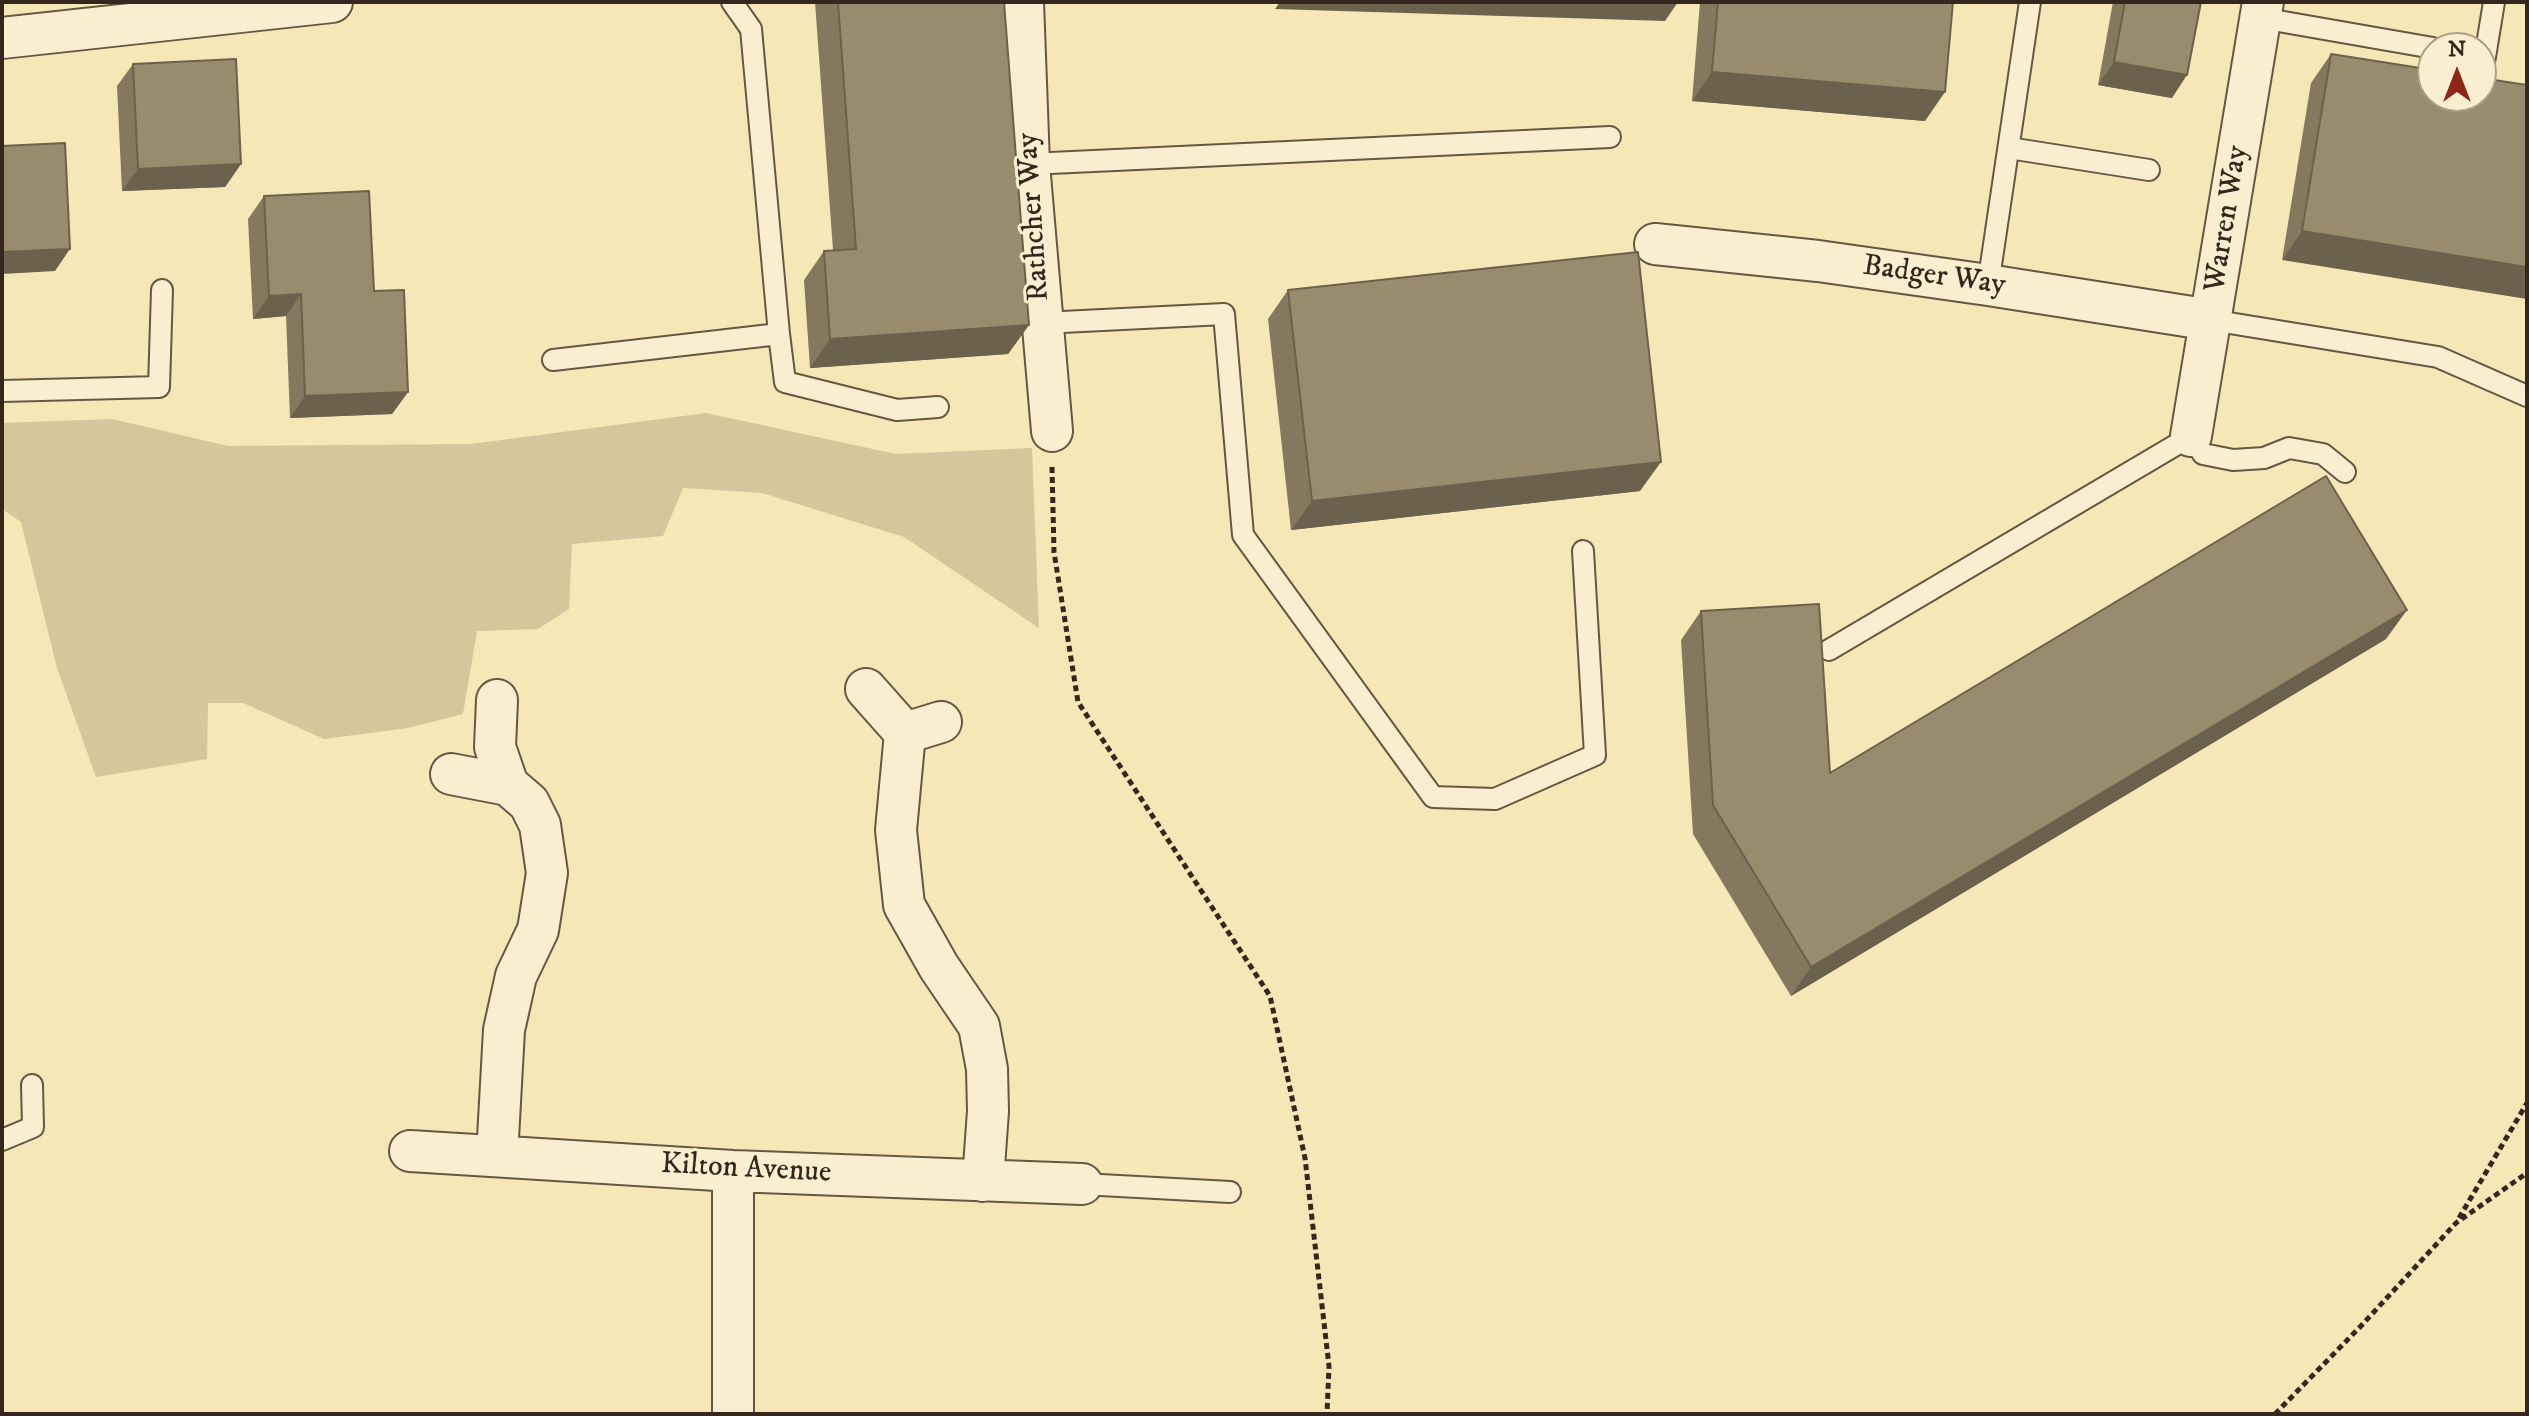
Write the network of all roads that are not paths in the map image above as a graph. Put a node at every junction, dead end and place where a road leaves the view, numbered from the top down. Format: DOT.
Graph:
graph roads {
  1 [pos="332,2"];
  2 [pos="732,2"];
  3 [pos="1023,2"];
  4 [pos="2030,2"];
  5 [pos="2494,2"];
  6 [pos="2262,10"];
  7 [pos="56,17"];
  8 [pos="2489,32"];
  9 [pos="2,38"];
  10 [pos="2417,44"];
  11 [pos="1610,137"];
  12 [pos="2009,148"];
  13 [pos="1029,164"];
  14 [pos="2149,170"];
  15 [pos="1655,244"];
  16 [pos="1988,285"];
  17 [pos="162,290"];
  18 [pos="2211,320"];
  19 [pos="1042,323"];
  20 [pos="779,334"];
  21 [pos="553,360"];
  22 [pos="2,391"];
  23 [pos="2527,396"];
  24 [pos="938,407"];
  25 [pos="1052,431"];
  26 [pos="2191,436"];
  27 [pos="2345,472"];
  28 [pos="1583,551"];
  29 [pos="1829,650"];
  30 [pos="866,689"];
  31 [pos="497,700"];
  32 [pos="451,774"];
  33 [pos="508,785"];
  34 [pos="32,1085"];
  35 [pos="2,1140"];
  36 [pos="410,1151"];
  37 [pos="497,1156"];
  38 [pos="733,1171"];
  39 [pos="983,1181"];
  40 [pos="1082,1184"];
  41 [pos="1230,1192"];
  42 [pos="733,1414"];
  1 -- 7 [label="street"];
  2 -- 20 [label="lane"];
  3 -- 13 [label="street, Rathcher Way"];
  4 -- 12 [label="lane"];
  5 -- 8 [label="lane"];
  6 -- 10 [label="lane"];
  6 -- 18 [label="street, Warren Way"];
  7 -- 9 [label="street"];
  11 -- 13 [label="lane"];
  12 -- 14 [label="lane"];
  12 -- 16 [label="lane"];
  13 -- 19 [label="street, Rathcher Way"];
  15 -- 16 [label="street, Badger Way"];
  16 -- 18 [label="street, Badger Way"];
  17 -- 22 [label="lane"];
  18 -- 23 [label="lane"];
  18 -- 26 [label="street, Warren Way"];
  19 -- 25 [label="street, Rathcher Way"];
  19 -- 28 [label="lane"];
  20 -- 21 [label="lane"];
  20 -- 24 [label="lane"];
  26 -- 27 [label="lane"];
  26 -- 29 [label="lane"];
  30 -- 39 [label="street"];
  31 -- 33 [label="street"];
  32 -- 33 [label="street"];
  33 -- 37 [label="street"];
  34 -- 35 [label="lane"];
  36 -- 37 [label="street, Kilton Avenue"];
  37 -- 38 [label="street, Kilton Avenue"];
  38 -- 39 [label="street, Kilton Avenue"];
  38 -- 42 [label="street"];
  39 -- 40 [label="street, Kilton Avenue"];
  40 -- 41 [label="lane"];
}
